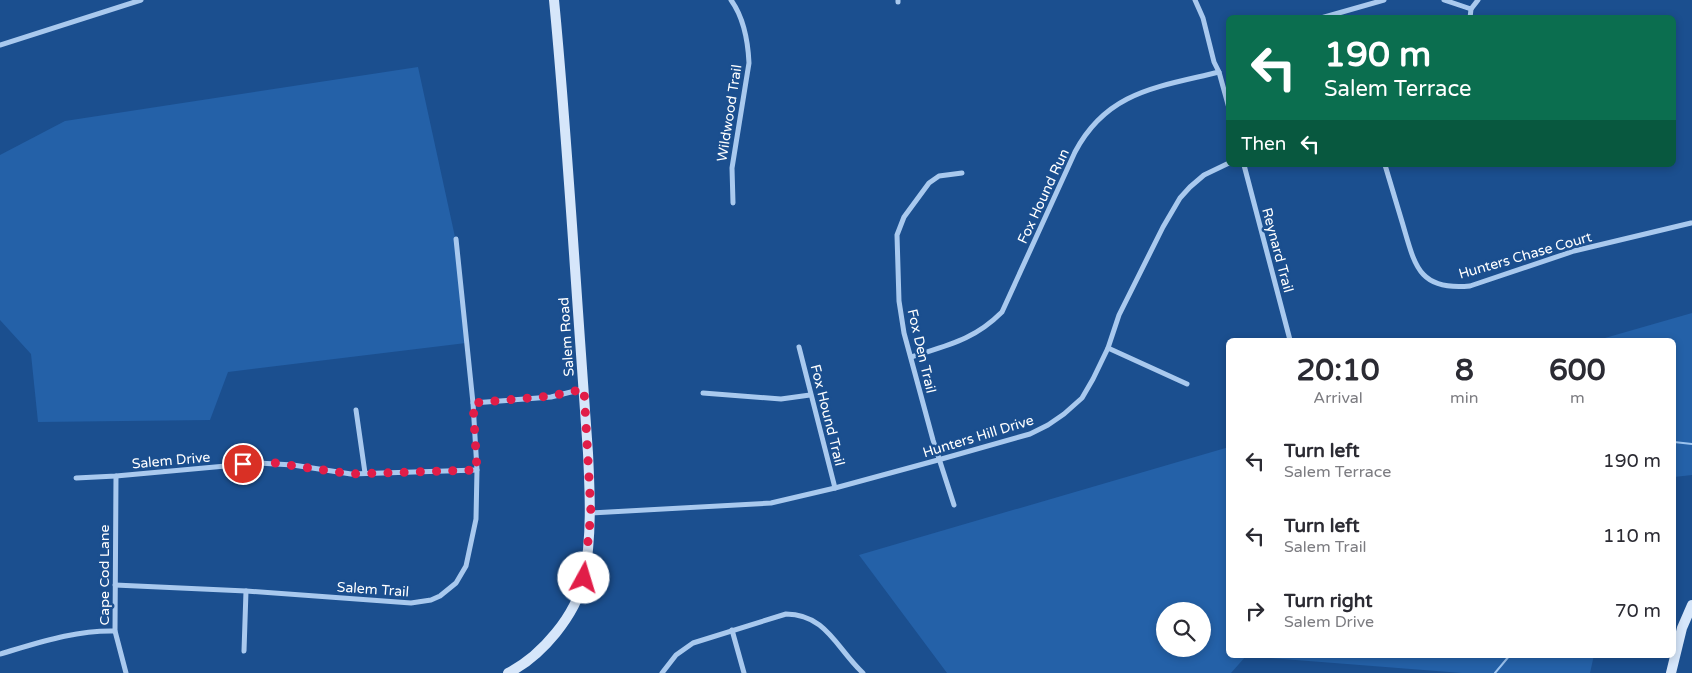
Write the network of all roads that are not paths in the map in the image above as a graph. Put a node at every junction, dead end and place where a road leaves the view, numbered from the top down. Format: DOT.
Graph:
graph roads {
  1 [pos="141,0"];
  2 [pos="554,0"];
  3 [pos="731,0"];
  4 [pos="1195,0"];
  5 [pos="1384,0"];
  6 [pos="1444,0"];
  7 [pos="1478,0"];
  8 [pos="1471,9"];
  9 [pos="1332,15"];
  10 [pos="1470,15"];
  11 [pos="0,45"];
  12 [pos="1219,72"];
  13 [pos="1226,97"];
  14 [pos="1226,165"];
  15 [pos="1245,167"];
  16 [pos="1386,167"];
  17 [pos="962,173"];
  18 [pos="733,203"];
  19 [pos="1691,223"];
  20 [pos="456,238"];
  21 [pos="1289,338"];
  22 [pos="799,347"];
  23 [pos="1108,348"];
  24 [pos="911,356"];
  25 [pos="1187,384"];
  26 [pos="584,389"];
  27 [pos="704,393"];
  28 [pos="810,395"];
  29 [pos="473,403"];
  30 [pos="356,410"];
  31 [pos="938,460"];
  32 [pos="477,470"];
  33 [pos="365,473"];
  34 [pos="116,476"];
  35 [pos="76,478"];
  36 [pos="835,488"];
  37 [pos="954,505"];
  38 [pos="591,513"];
  39 [pos="115,585"];
  40 [pos="246,591"];
  41 [pos="1692,605"];
  42 [pos="732,630"];
  43 [pos="115,631"];
  44 [pos="244,651"];
  45 [pos="1676,653"];
  46 [pos="0,654"];
  47 [pos="1675,658"];
  48 [pos="126,673"];
  49 [pos="508,673"];
  50 [pos="662,673"];
  51 [pos="744,673"];
  52 [pos="863,673"];
  53 [pos="1671,673"];
  1 -- 11 [label="street"];
  2 -- 26 [label="street, Salem Road"];
  3 -- 18 [label="street, Wildwood Trail"];
  4 -- 12 [label="street"];
  5 -- 9 [label="street"];
  6 -- 8 [label="street"];
  7 -- 8 [label="street"];
  8 -- 10 [label="street"];
  12 -- 13 [label="street"];
  12 -- 24 [label="street, Fox Hound Run"];
  14 -- 23 [label="street, Hunters Hill Drive"];
  15 -- 21 [label="street, Reynard Trail"];
  16 -- 19 [label="street, Hunters Chase Court"];
  17 -- 24 [label="street, Fox Den Trail"];
  20 -- 29 [label="street, Salem Trail"];
  22 -- 28 [label="street, Fox Hound Trail"];
  23 -- 25 [label="street"];
  23 -- 31 [label="street, Hunters Hill Drive"];
  24 -- 31 [label="street, Fox Den Trail"];
  26 -- 29 [label="street"];
  26 -- 38 [label="street, Salem Road"];
  27 -- 28 [label="street"];
  28 -- 36 [label="street, Fox Hound Trail"];
  29 -- 32 [label="street, Salem Trail"];
  30 -- 33 [label="street"];
  31 -- 36 [label="street, Hunters Hill Drive"];
  31 -- 37 [label="street, Fox Den Trail"];
  32 -- 33 [label="street, Salem Drive"];
  32 -- 40 [label="street, Salem Trail"];
  33 -- 34 [label="street, Salem Drive"];
  34 -- 35 [label="street, Salem Drive"];
  34 -- 39 [label="street, Cape Cod Lane"];
  36 -- 38 [label="street, Hunters Hill Drive"];
  38 -- 49 [label="street, Salem Road"];
  39 -- 40 [label="street, Salem Trail"];
  39 -- 43 [label="street, Cape Cod Lane"];
  40 -- 44 [label="street"];
  41 -- 45 [label="street"];
  42 -- 50 [label="street"];
  42 -- 51 [label="street"];
  42 -- 52 [label="street"];
  43 -- 46 [label="street"];
  43 -- 48 [label="street, Cape Cod Lane"];
  47 -- 53 [label="street"];
}
